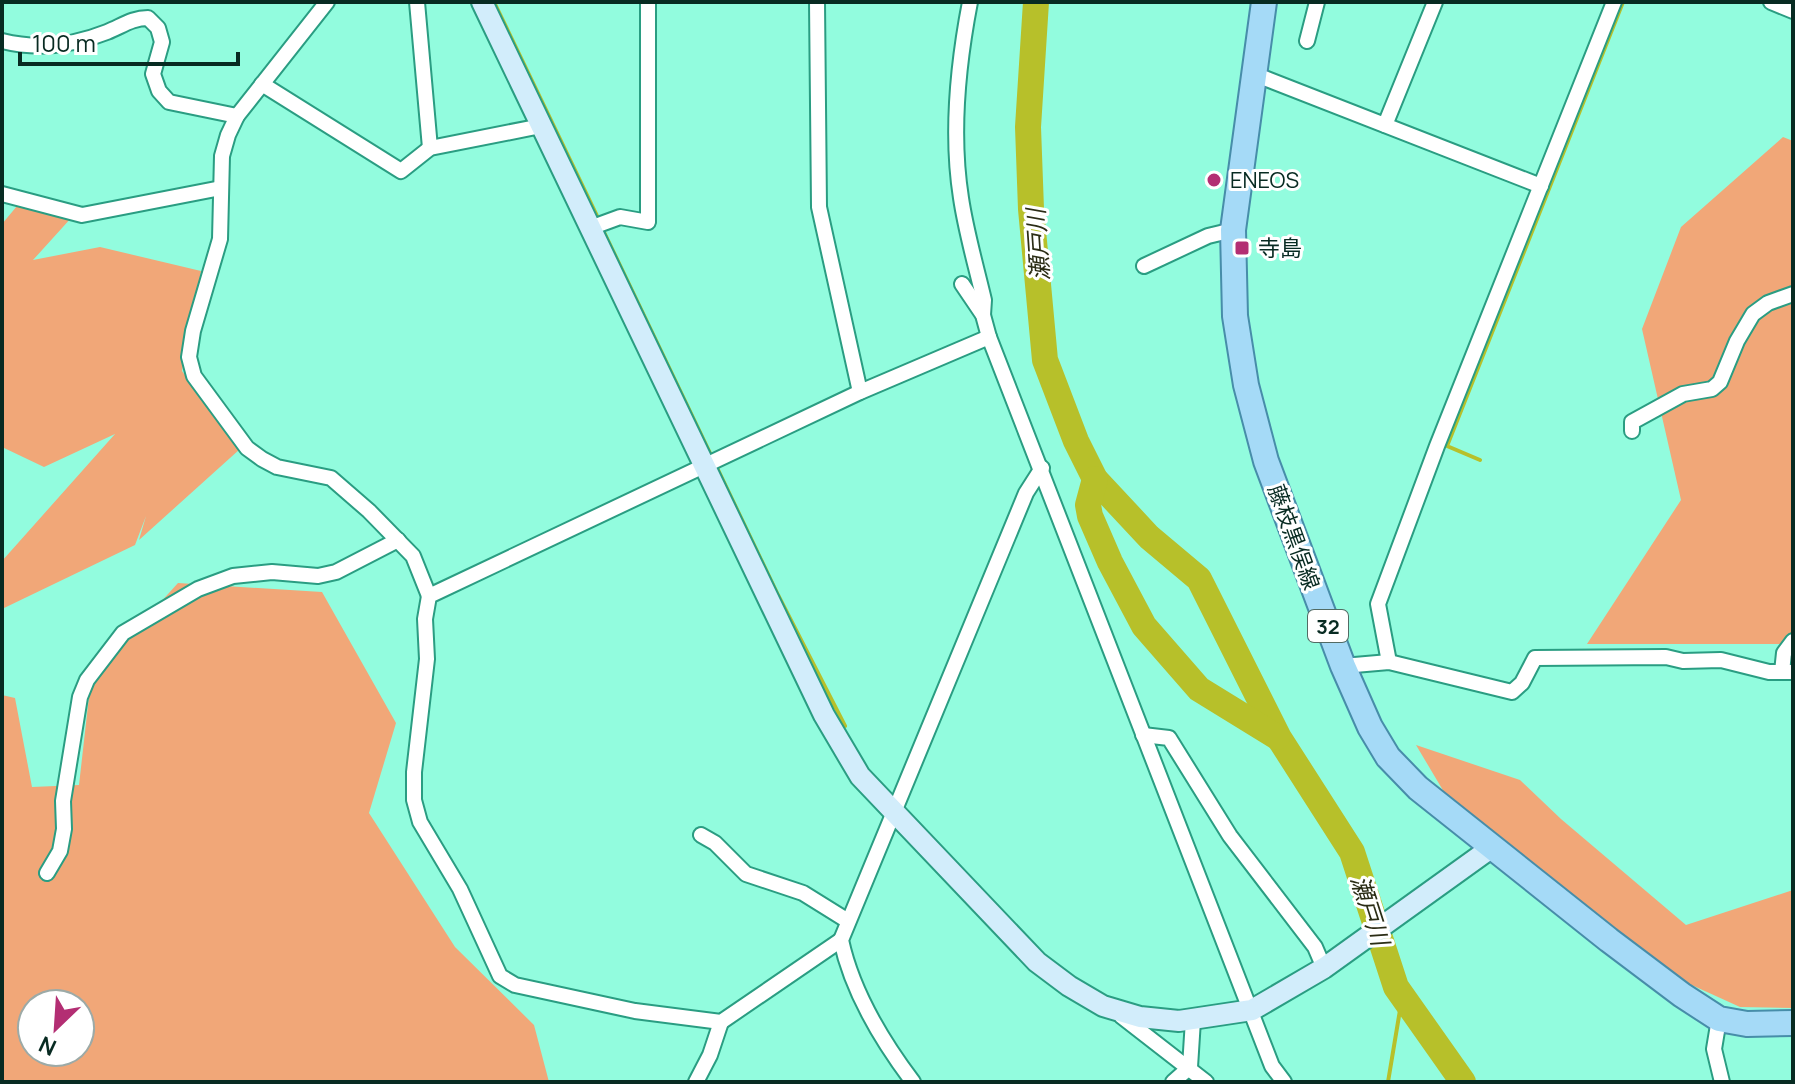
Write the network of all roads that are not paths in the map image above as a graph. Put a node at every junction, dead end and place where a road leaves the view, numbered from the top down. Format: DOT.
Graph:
graph roads {
  1 [pos="327,2"];
  2 [pos="417,2"];
  3 [pos="482,2"];
  4 [pos="648,2"];
  5 [pos="817,2"];
  6 [pos="970,2"];
  7 [pos="1264,2"];
  8 [pos="1317,2"];
  9 [pos="1435,2"];
  10 [pos="1614,2"];
  11 [pos="1771,2"];
  12 [pos="1793,11"];
  13 [pos="2,41"];
  14 [pos="1307,41"];
  15 [pos="1254,74"];
  16 [pos="262,84"];
  17 [pos="237,116"];
  18 [pos="1385,125"];
  19 [pos="541,126"];
  20 [pos="430,148"];
  21 [pos="1541,186"];
  22 [pos="221,188"];
  23 [pos="2,194"];
  24 [pos="590,228"];
  25 [pos="1233,230"];
  26 [pos="1144,266"];
  27 [pos="962,284"];
  28 [pos="1793,294"];
  29 [pos="983,315"];
  30 [pos="989,337"];
  31 [pos="860,392"];
  32 [pos="1632,431"];
  33 [pos="703,465"];
  34 [pos="1042,468"];
  35 [pos="398,540"];
  36 [pos="429,596"];
  37 [pos="1793,641"];
  38 [pos="1389,662"];
  39 [pos="1343,666"];
  40 [pos="1787,672"];
  41 [pos="1143,735"];
  42 [pos="892,813"];
  43 [pos="701,835"];
  44 [pos="1491,848"];
  45 [pos="47,873"];
  46 [pos="848,921"];
  47 [pos="841,940"];
  48 [pos="1324,968"];
  49 [pos="1103,1006"];
  50 [pos="1252,1010"];
  51 [pos="1719,1019"];
  52 [pos="1193,1020"];
  53 [pos="721,1022"];
  54 [pos="1793,1023"];
  55 [pos="1190,1067"];
  56 [pos="696,1082"];
  57 [pos="913,1082"];
  58 [pos="1173,1082"];
  59 [pos="1206,1082"];
  60 [pos="1284,1082"];
  61 [pos="1722,1082"];
  1 -- 16 [label="street"];
  2 -- 20 [label="street"];
  3 -- 19 [label="street"];
  4 -- 24 [label="street"];
  5 -- 31 [label="street"];
  6 -- 29 [label="street"];
  7 -- 15 [label="main road, 藤枝黒俣線 / 32"];
  8 -- 14 [label="street"];
  9 -- 18 [label="street"];
  10 -- 21 [label="street"];
  11 -- 12 [label="street"];
  13 -- 17 [label="street"];
  15 -- 18 [label="street"];
  15 -- 25 [label="main road, 藤枝黒俣線 / 32"];
  16 -- 17 [label="street"];
  16 -- 20 [label="street"];
  17 -- 22 [label="street"];
  18 -- 21 [label="street"];
  19 -- 20 [label="street"];
  19 -- 24 [label="street"];
  21 -- 38 [label="street"];
  22 -- 23 [label="street"];
  22 -- 35 [label="street"];
  24 -- 33 [label="street"];
  25 -- 26 [label="street"];
  25 -- 39 [label="main road, 藤枝黒俣線 / 32"];
  27 -- 29 [label="street"];
  28 -- 32 [label="street"];
  29 -- 30 [label="street"];
  30 -- 31 [label="street"];
  30 -- 34 [label="street"];
  31 -- 33 [label="street"];
  33 -- 36 [label="street"];
  33 -- 42 [label="street"];
  34 -- 41 [label="street"];
  34 -- 42 [label="street"];
  35 -- 36 [label="street"];
  35 -- 45 [label="street"];
  36 -- 53 [label="street"];
  37 -- 40 [label="street"];
  38 -- 39 [label="street"];
  38 -- 40 [label="street"];
  39 -- 44 [label="main road, 藤枝黒俣線 / 32"];
  41 -- 48 [label="street"];
  41 -- 50 [label="street"];
  42 -- 46 [label="street"];
  42 -- 49 [label="street"];
  43 -- 46 [label="street"];
  44 -- 48 [label="street"];
  44 -- 51 [label="main road, 藤枝黒俣線 / 32"];
  46 -- 47 [label="street"];
  47 -- 53 [label="street"];
  47 -- 57 [label="street"];
  48 -- 50 [label="street"];
  49 -- 52 [label="street"];
  49 -- 55 [label="street"];
  50 -- 52 [label="street"];
  50 -- 60 [label="street"];
  51 -- 54 [label="main road, 藤枝黒俣線 / 32"];
  51 -- 61 [label="street"];
  52 -- 55 [label="street"];
  53 -- 56 [label="street"];
  55 -- 58 [label="street"];
  55 -- 59 [label="street"];
}
